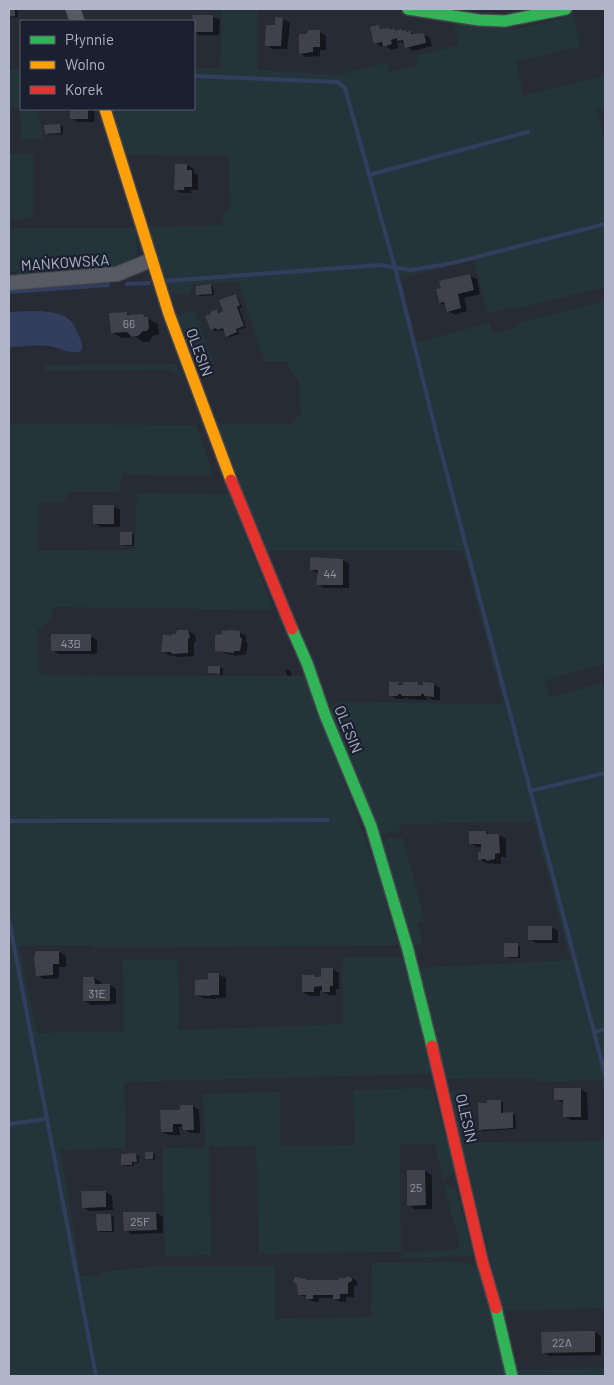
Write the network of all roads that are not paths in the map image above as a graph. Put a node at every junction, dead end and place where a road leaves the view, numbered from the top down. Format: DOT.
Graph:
graph roads {
  1 [pos="408,9"];
  2 [pos="566,9"];
  3 [pos="106,110"];
  4 [pos="151,260"];
  5 [pos="9,283"];
  6 [pos="512,1376"];
  1 -- 2 [label="street"];
  3 -- 4 [label="street, OLESIN"];
  4 -- 5 [label="street, MAŃKOWSKA"];
  4 -- 6 [label="street, OLESIN"];
}
